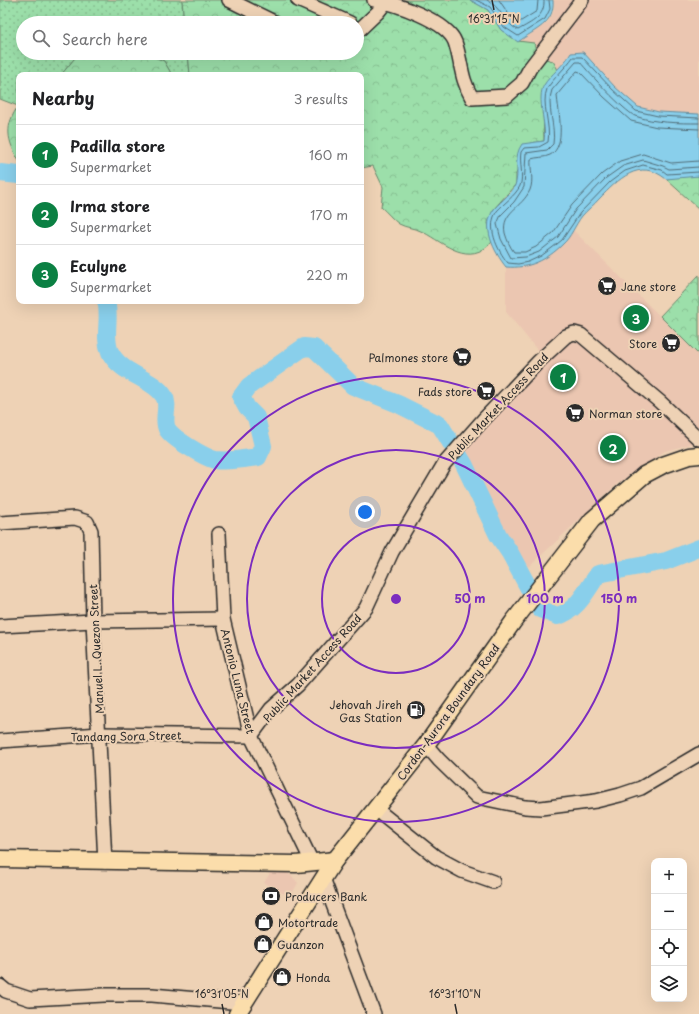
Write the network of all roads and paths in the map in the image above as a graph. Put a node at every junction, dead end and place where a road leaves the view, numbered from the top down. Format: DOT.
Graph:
graph roads {
  1 [pos="229,0"];
  2 [pos="298,0"];
  3 [pos="582,0"];
  4 [pos="380,1"];
  5 [pos="262,16"];
  6 [pos="333,16"];
  7 [pos="364,22"];
  8 [pos="699,439"];
  9 [pos="699,455"];
  10 [pos="0,523"];
  11 [pos="219,534"];
  12 [pos="223,619"];
  13 [pos="93,621"];
  14 [pos="0,626"];
  15 [pos="100,734"];
  16 [pos="251,736"];
  17 [pos="0,741"];
  18 [pos="426,745"];
  19 [pos="699,754"];
  20 [pos="376,809"];
  21 [pos="0,859"];
  22 [pos="335,860"];
  23 [pos="105,862"];
  24 [pos="312,862"];
  25 [pos="296,864"];
  26 [pos="321,881"];
  27 [pos="493,882"];
  28 [pos="0,986"];
  29 [pos="240,1009"];
  30 [pos="374,1014"];
  1 -- 5 [label="street"];
  2 -- 6 [label="street"];
  3 -- 4 [label="street"];
  4 -- 7 [label="street"];
  8 -- 16 [label="street, Public Market Access Road"];
  9 -- 18 [label="main road, Cordon-Aurora Boundary Road"];
  10 -- 13 [label="street, Manuel L. Quezon Street"];
  11 -- 12 [label="street, Antonio Luna Street"];
  12 -- 13 [label="street"];
  12 -- 16 [label="street, Antonio Luna Street"];
  13 -- 14 [label="street"];
  13 -- 15 [label="street, Manuel L. Quezon Street"];
  15 -- 16 [label="street, Tandang Sora Street"];
  15 -- 17 [label="street, Tandang Sora Street"];
  15 -- 23 [label="street, Manuel L. Quezon Street"];
  16 -- 24 [label="street, Antonio Luna Street"];
  18 -- 19 [label="street"];
  18 -- 20 [label="main road, Cordon-Aurora Boundary Road"];
  20 -- 22 [label="main road, Cordon-Aurora Boundary Road"];
  20 -- 27 [label="street"];
  21 -- 23 [label="main road"];
  22 -- 24 [label="main road"];
  22 -- 26 [label="main road, Cordon-Aurora Boundary Road"];
  23 -- 25 [label="main road"];
  24 -- 25 [label="main road"];
  25 -- 26 [label="main road"];
  26 -- 29 [label="main road, Cordon-Aurora Boundary Road"];
  26 -- 30 [label="street"];
  28 -- 29 [label="street"];
}
